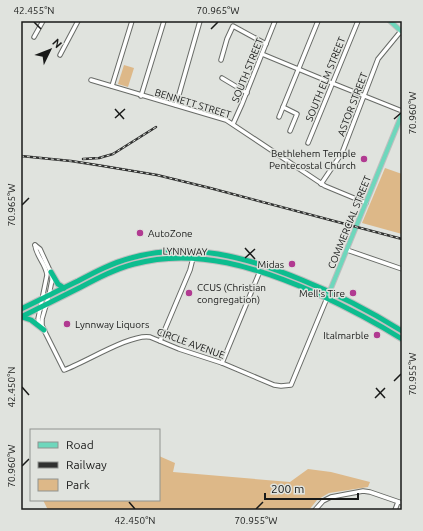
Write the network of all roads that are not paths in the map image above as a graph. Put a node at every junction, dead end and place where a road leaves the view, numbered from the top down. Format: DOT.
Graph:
graph roads {
  1 [pos="43,21"];
  2 [pos="78,21"];
  3 [pos="132,21"];
  4 [pos="164,21"];
  5 [pos="200,21"];
  6 [pos="275,21"];
  7 [pos="318,21"];
  8 [pos="358,21"];
  9 [pos="390,21"];
  10 [pos="402,31"];
  11 [pos="34,37"];
  12 [pos="266,44"];
  13 [pos="262,54"];
  14 [pos="60,55"];
  15 [pos="221,60"];
  16 [pos="298,69"];
  17 [pos="222,78"];
  18 [pos="91,80"];
  19 [pos="332,84"];
  20 [pos="112,86"];
  21 [pos="247,92"];
  22 [pos="364,95"];
  23 [pos="141,96"];
  24 [pos="176,105"];
  25 [pos="283,107"];
  26 [pos="402,111"];
  27 [pos="402,116"];
  28 [pos="279,117"];
  29 [pos="233,124"];
  30 [pos="290,131"];
  31 [pos="308,143"];
  32 [pos="321,184"];
  33 [pos="366,203"];
  34 [pos="347,250"];
  35 [pos="193,258"];
  36 [pos="402,269"];
  37 [pos="260,271"];
  38 [pos="51,272"];
  39 [pos="64,288"];
  40 [pos="330,292"];
  41 [pos="49,295"];
  42 [pos="327,298"];
  43 [pos="42,299"];
  44 [pos="43,306"];
  45 [pos="21,309"];
  46 [pos="21,317"];
  47 [pos="44,330"];
  48 [pos="402,331"];
  49 [pos="402,339"];
  50 [pos="160,341"];
  51 [pos="222,363"];
  52 [pos="400,503"];
  53 [pos="315,510"];
  54 [pos="395,510"];
  1 -- 11 [label="street"];
  2 -- 14 [label="street"];
  3 -- 20 [label="street"];
  4 -- 23 [label="street"];
  5 -- 24 [label="street"];
  6 -- 12 [label="street, SOUTH STREET"];
  7 -- 16 [label="street"];
  8 -- 19 [label="street, SOUTH ELM STREET"];
  9 -- 10 [label="main road"];
  10 -- 22 [label="street, ASTOR STREET"];
  12 -- 13 [label="street, SOUTH STREET"];
  12 -- 15 [label="street"];
  13 -- 16 [label="street"];
  13 -- 21 [label="street, SOUTH STREET"];
  16 -- 19 [label="street"];
  16 -- 25 [label="street"];
  17 -- 21 [label="street"];
  18 -- 20 [label="street, BENNETT STREET"];
  19 -- 22 [label="street"];
  19 -- 31 [label="street, SOUTH ELM STREET"];
  20 -- 23 [label="street, BENNETT STREET"];
  21 -- 29 [label="street, SOUTH STREET"];
  22 -- 26 [label="street"];
  22 -- 32 [label="street, ASTOR STREET"];
  23 -- 24 [label="street, BENNETT STREET"];
  24 -- 29 [label="street, BENNETT STREET"];
  25 -- 28 [label="street"];
  25 -- 30 [label="street"];
  27 -- 33 [label="main road, COMMERCIAL STREET"];
  29 -- 32 [label="street, BENNETT STREET"];
  32 -- 33 [label="street, BENNETT STREET"];
  33 -- 34 [label="main road, COMMERCIAL STREET"];
  34 -- 36 [label="street"];
  34 -- 40 [label="main road, COMMERCIAL STREET"];
  35 -- 37 [label="highway, LYNNWAY"];
  35 -- 44 [label="highway, LYNNWAY"];
  35 -- 50 [label="street"];
  37 -- 42 [label="highway, LYNNWAY"];
  37 -- 51 [label="street"];
  38 -- 39 [label="highway"];
  38 -- 41 [label="street"];
  38 -- 43 [label="street"];
  39 -- 40 [label="highway, LYNNWAY"];
  39 -- 41 [label="highway, LYNNWAY"];
  40 -- 42 [label="main road"];
  40 -- 48 [label="highway, LYNNWAY"];
  41 -- 43 [label="highway, LYNNWAY"];
  41 -- 44 [label="street"];
  42 -- 49 [label="highway, LYNNWAY"];
  42 -- 51 [label="street, CIRCLE AVENUE"];
  43 -- 44 [label="street"];
  43 -- 45 [label="highway, LYNNWAY"];
  44 -- 46 [label="highway, LYNNWAY"];
  44 -- 47 [label="street"];
  46 -- 47 [label="highway"];
  47 -- 50 [label="street, CIRCLE AVENUE"];
  50 -- 51 [label="street, CIRCLE AVENUE"];
  52 -- 53 [label="street"];
  52 -- 54 [label="street"];
}
